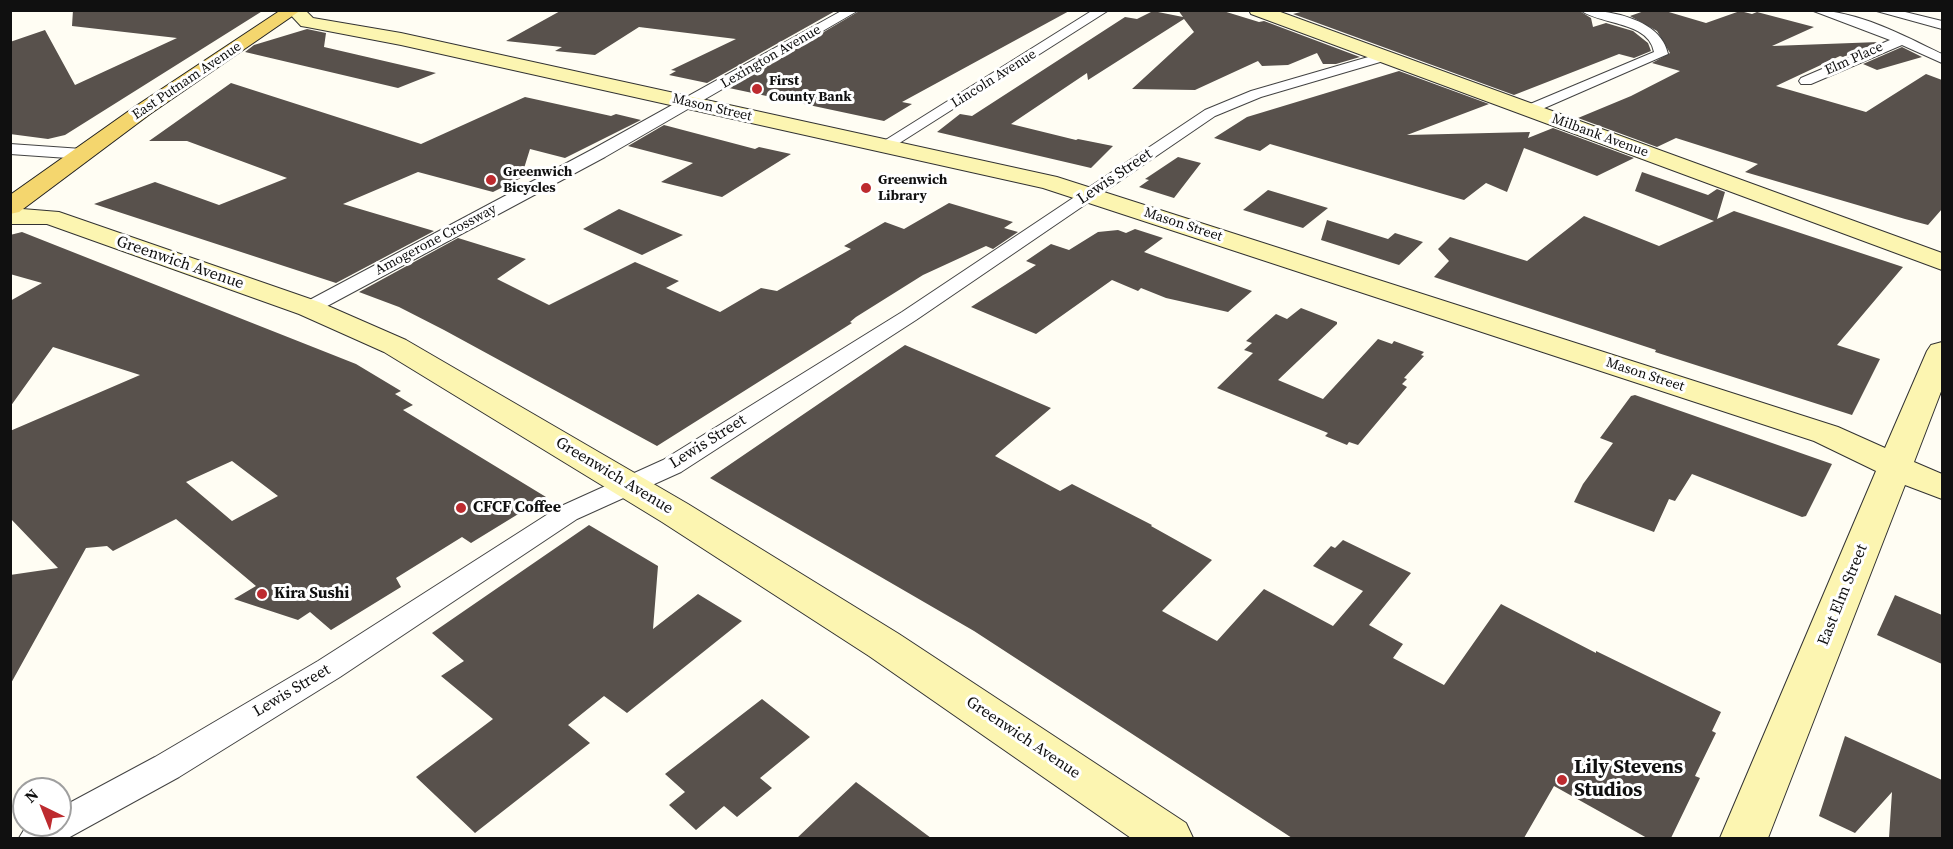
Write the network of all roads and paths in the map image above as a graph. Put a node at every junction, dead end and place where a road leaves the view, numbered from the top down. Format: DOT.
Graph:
graph roads {
  1 [pos="295,10"];
  2 [pos="853,10"];
  3 [pos="1103,10"];
  4 [pos="1257,10"];
  5 [pos="1586,10"];
  6 [pos="1817,10"];
  7 [pos="1879,10"];
  8 [pos="1940,10"];
  9 [pos="1920,20"];
  10 [pos="1942,25"];
  11 [pos="1903,41"];
  12 [pos="1382,57"];
  13 [pos="1942,59"];
  14 [pos="1806,81"];
  15 [pos="689,103"];
  16 [pos="1528,110"];
  17 [pos="884,146"];
  18 [pos="10,149"];
  19 [pos="82,154"];
  20 [pos="1089,194"];
  21 [pos="10,207"];
  22 [pos="10,216"];
  23 [pos="1942,262"];
  24 [pos="309,308"];
  25 [pos="1942,351"];
  26 [pos="1896,465"];
  27 [pos="629,485"];
  28 [pos="1942,488"];
  29 [pos="36,838"];
  30 [pos="1169,838"];
  31 [pos="1744,838"];
  1 -- 15 [label="street, Mason Street"];
  1 -- 19 [label="main road, East Putnam Avenue"];
  2 -- 15 [label="street, Lexington Avenue"];
  3 -- 17 [label="street, Lincoln Avenue"];
  4 -- 12 [label="street, Milbank Avenue"];
  5 -- 16 [label="street"];
  6 -- 11 [label="street"];
  7 -- 9 [label="street"];
  8 -- 9 [label="street"];
  9 -- 10 [label="street"];
  11 -- 13 [label="street"];
  11 -- 14 [label="street, Elm Place"];
  12 -- 16 [label="street, Milbank Avenue"];
  12 -- 20 [label="street, Lewis Street"];
  15 -- 17 [label="street, Mason Street"];
  15 -- 24 [label="street, Amogerone Crossway"];
  16 -- 23 [label="street, Milbank Avenue"];
  17 -- 20 [label="street, Mason Street"];
  18 -- 19 [label="street"];
  19 -- 21 [label="main road, East Putnam Avenue"];
  20 -- 26 [label="street, Mason Street"];
  20 -- 27 [label="street, Lewis Street"];
  22 -- 24 [label="street, Greenwich Avenue"];
  24 -- 27 [label="street, Greenwich Avenue"];
  25 -- 26 [label="street, East Elm Street"];
  26 -- 28 [label="street, Mason Street"];
  26 -- 31 [label="street, East Elm Street"];
  27 -- 29 [label="street, Lewis Street"];
  27 -- 30 [label="street, Greenwich Avenue"];
}
